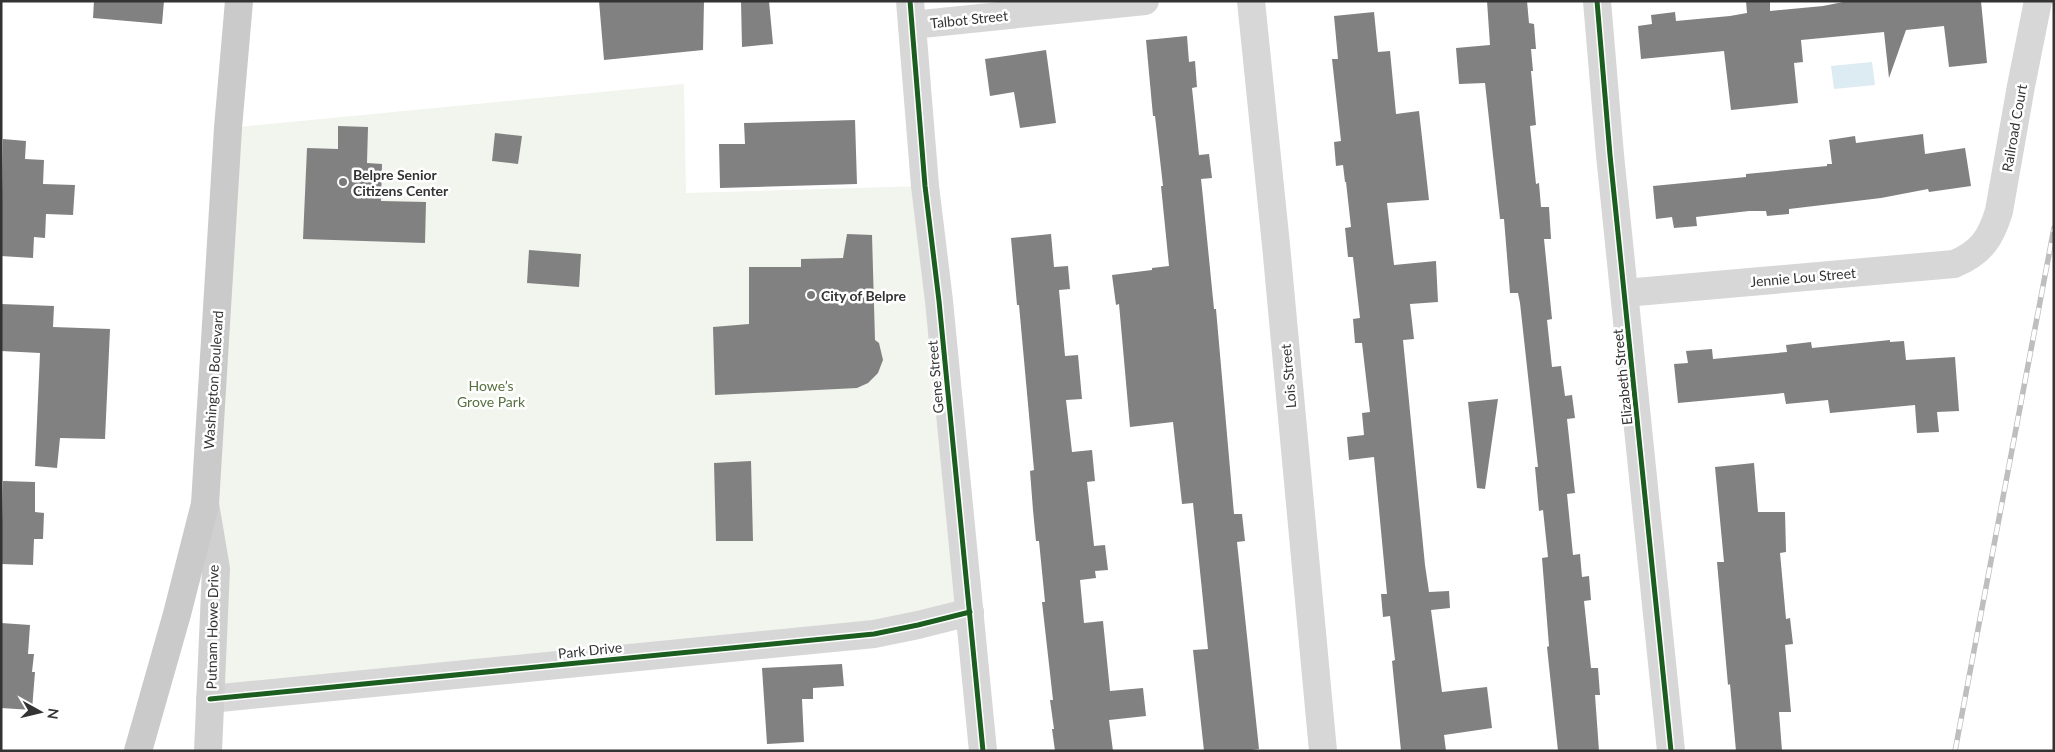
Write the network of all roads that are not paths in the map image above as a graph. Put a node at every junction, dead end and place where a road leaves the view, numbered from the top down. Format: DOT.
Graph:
graph roads {
  1 [pos="239,1"];
  2 [pos="1145,1"];
  3 [pos="1251,1"];
  4 [pos="1597,1"];
  5 [pos="2038,1"];
  6 [pos="911,13"];
  7 [pos="1978,250"];
  8 [pos="1625,293"];
  9 [pos="205,504"];
  10 [pos="970,612"];
  11 [pos="210,699"];
  12 [pos="138,751"];
  13 [pos="208,751"];
  14 [pos="983,751"];
  15 [pos="1323,751"];
  16 [pos="1671,751"];
  1 -- 9 [label="main road, Washington Boulevard"];
  2 -- 6 [label="street, Talbot Street"];
  3 -- 15 [label="street, Lois Street"];
  4 -- 8 [label="street, Elizabeth Street"];
  5 -- 7 [label="street, Railroad Court"];
  6 -- 10 [label="street, Gene Street"];
  7 -- 8 [label="street, Jennie Lou Street"];
  8 -- 16 [label="street, Elizabeth Street"];
  9 -- 11 [label="street, Putnam Howe Drive"];
  9 -- 12 [label="main road, Washington Boulevard"];
  10 -- 11 [label="street, Park Drive"];
  10 -- 14 [label="street, Gene Street"];
  11 -- 13 [label="street, Putnam Howe Drive"];
}
